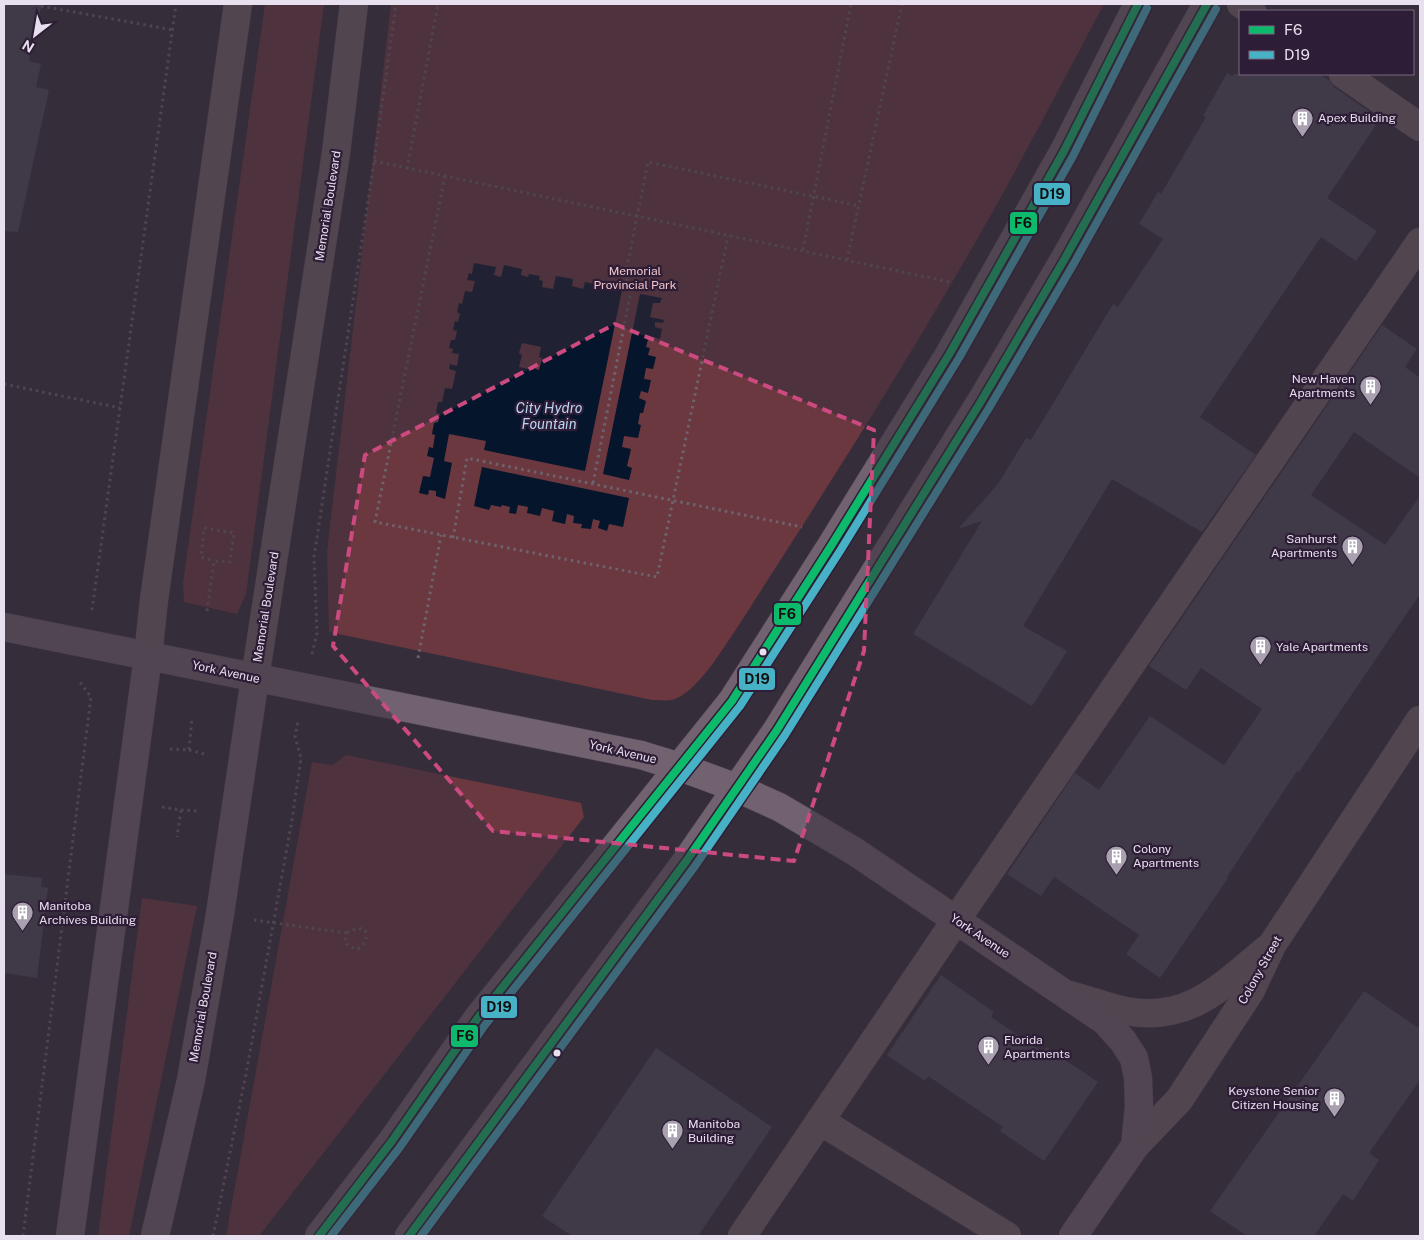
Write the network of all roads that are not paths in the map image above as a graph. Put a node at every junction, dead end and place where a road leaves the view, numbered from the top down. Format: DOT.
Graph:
graph roads {
  1 [pos="238,4"];
  2 [pos="354,4"];
  3 [pos="1138,4"];
  4 [pos="1207,4"];
  5 [pos="1344,75"];
  6 [pos="1420,127"];
  7 [pos="1420,242"];
  8 [pos="4,627"];
  9 [pos="148,656"];
  10 [pos="256,678"];
  11 [pos="1420,720"];
  12 [pos="680,767"];
  13 [pos="737,788"];
  14 [pos="956,920"];
  15 [pos="1272,945"];
  16 [pos="1065,993"];
  17 [pos="820,1121"];
  18 [pos="1135,1146"];
  19 [pos="70,1236"];
  20 [pos="155,1236"];
  21 [pos="319,1236"];
  22 [pos="408,1236"];
  23 [pos="742,1236"];
  24 [pos="1007,1236"];
  25 [pos="1073,1236"];
  1 -- 9 [label="street"];
  2 -- 10 [label="street, Memorial Boulevard"];
  3 -- 12 [label="main road"];
  4 -- 13 [label="main road"];
  5 -- 6 [label="street"];
  7 -- 14 [label="street"];
  8 -- 9 [label="main road, York Avenue"];
  9 -- 10 [label="main road, York Avenue"];
  9 -- 19 [label="main road"];
  10 -- 12 [label="main road, York Avenue"];
  10 -- 20 [label="main road, Memorial Boulevard"];
  11 -- 15 [label="street, Colony Street"];
  12 -- 13 [label="main road, York Avenue"];
  12 -- 21 [label="main road"];
  13 -- 14 [label="main road, York Avenue"];
  13 -- 22 [label="main road"];
  14 -- 16 [label="main road, York Avenue"];
  14 -- 17 [label="street"];
  15 -- 16 [label="street"];
  15 -- 18 [label="street, Colony Street"];
  16 -- 18 [label="main road, York Avenue"];
  17 -- 23 [label="street"];
  17 -- 24 [label="street"];
  18 -- 25 [label="main road, Colony Street"];
}
